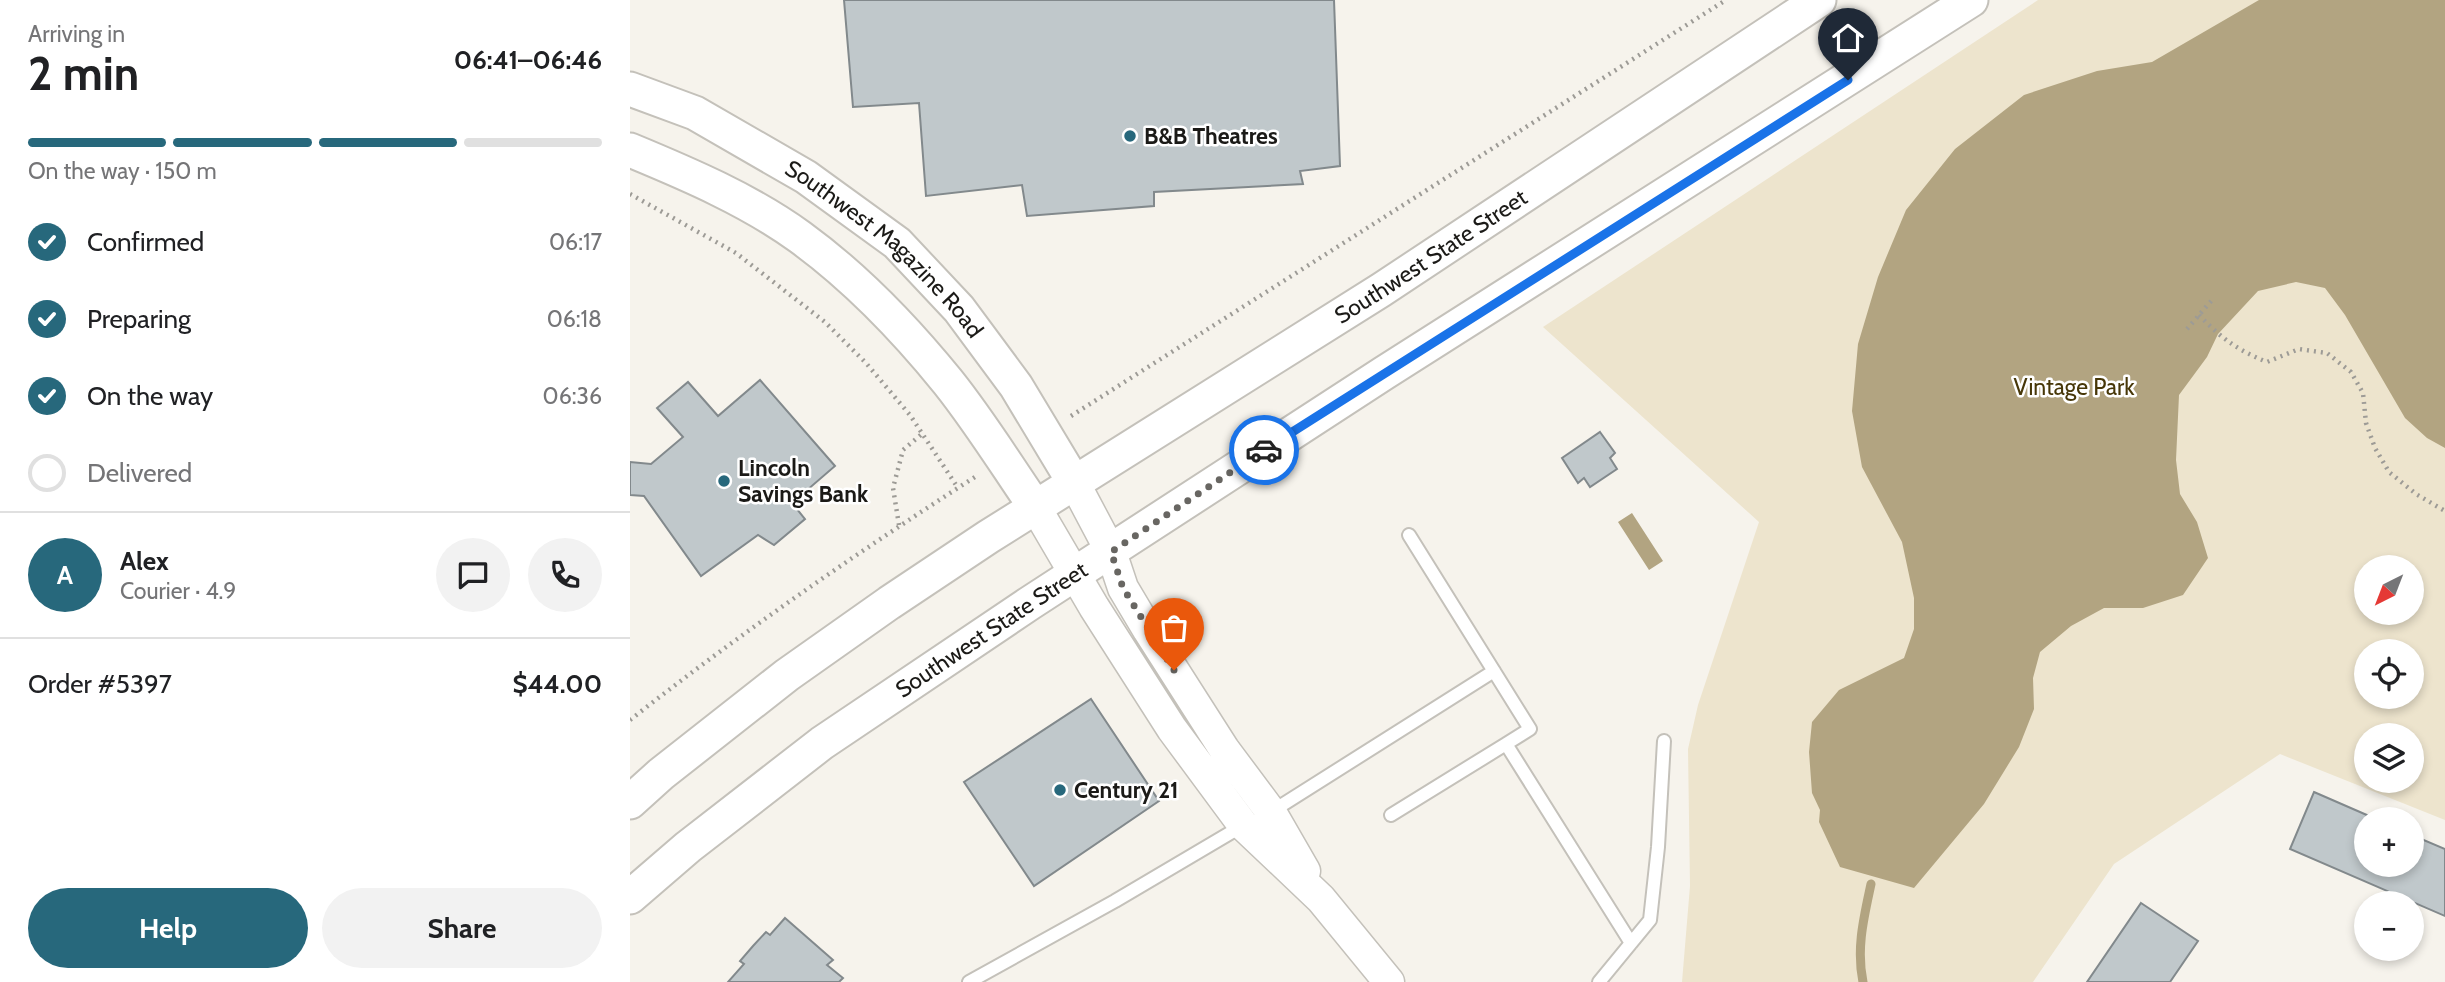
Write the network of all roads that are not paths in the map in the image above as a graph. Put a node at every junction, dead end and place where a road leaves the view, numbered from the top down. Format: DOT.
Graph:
graph roads {
  1 [pos="1819,0"];
  2 [pos="1971,0"];
  3 [pos="630,89"];
  4 [pos="630,150"];
  5 [pos="1075,484"];
  6 [pos="1036,508"];
  7 [pos="1409,535"];
  8 [pos="1111,552"];
  9 [pos="1076,574"];
  10 [pos="1494,671"];
  11 [pos="1664,741"];
  12 [pos="1506,744"];
  13 [pos="630,802"];
  14 [pos="1391,815"];
  15 [pos="1257,818"];
  16 [pos="630,897"];
  17 [pos="1631,943"];
  18 [pos="969,982"];
  19 [pos="1389,982"];
  20 [pos="1600,982"];
  1 -- 5 [label="main road, Southwest State Street"];
  2 -- 8 [label="main road, Southwest State Street"];
  3 -- 5 [label="main road, Southwest Magazine Road"];
  4 -- 6 [label="main road, Southwest Magazine Road"];
  5 -- 6 [label="main road, Southwest State Street"];
  5 -- 8 [label="street"];
  6 -- 9 [label="street"];
  6 -- 13 [label="main road, Southwest State Street"];
  7 -- 10 [label="lane"];
  8 -- 9 [label="main road, Southwest State Street"];
  8 -- 15 [label="street"];
  9 -- 15 [label="street"];
  9 -- 16 [label="main road, Southwest State Street"];
  10 -- 12 [label="lane"];
  10 -- 15 [label="lane"];
  11 -- 17 [label="lane"];
  12 -- 14 [label="lane"];
  12 -- 17 [label="lane"];
  15 -- 18 [label="lane"];
  15 -- 19 [label="street"];
  17 -- 20 [label="lane"];
}
